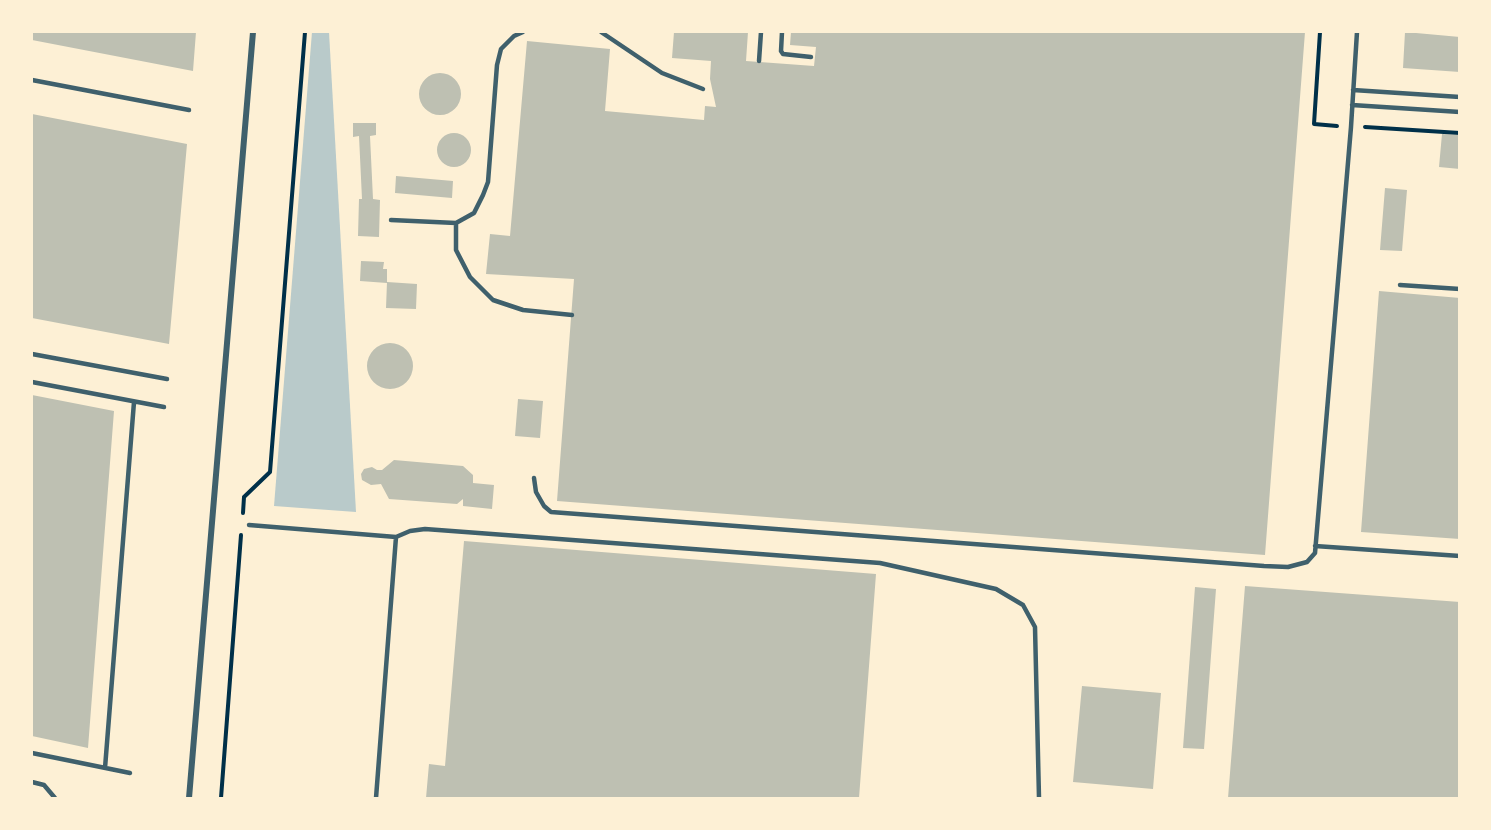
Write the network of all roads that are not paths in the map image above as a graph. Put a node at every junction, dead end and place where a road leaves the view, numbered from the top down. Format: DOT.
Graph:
graph roads {
  1 [pos="254,32"];
  2 [pos="523,32"];
  3 [pos="601,32"];
  4 [pos="761,32"];
  5 [pos="782,32"];
  6 [pos="1357,32"];
  7 [pos="811,57"];
  8 [pos="759,62"];
  9 [pos="32,80"];
  10 [pos="703,89"];
  11 [pos="1353,90"];
  12 [pos="1460,97"];
  13 [pos="1352,105"];
  14 [pos="189,110"];
  15 [pos="1460,112"];
  16 [pos="391,220"];
  17 [pos="456,223"];
  18 [pos="1400,285"];
  19 [pos="1460,289"];
  20 [pos="572,315"];
  21 [pos="32,354"];
  22 [pos="167,379"];
  23 [pos="32,382"];
  24 [pos="134,402"];
  25 [pos="164,407"];
  26 [pos="534,478"];
  27 [pos="249,525"];
  28 [pos="396,537"];
  29 [pos="1316,546"];
  30 [pos="1460,556"];
  31 [pos="32,753"];
  32 [pos="105,768"];
  33 [pos="130,773"];
  34 [pos="32,782"];
  35 [pos="55,798"];
  36 [pos="189,798"];
  37 [pos="376,798"];
  38 [pos="1040,798"];
  1 -- 36 [label="street"];
  2 -- 17 [label="lane"];
  3 -- 10 [label="lane"];
  4 -- 8 [label="lane"];
  5 -- 7 [label="lane"];
  6 -- 11 [label="lane"];
  9 -- 14 [label="lane"];
  11 -- 12 [label="lane"];
  11 -- 13 [label="lane"];
  13 -- 15 [label="lane"];
  13 -- 29 [label="lane"];
  16 -- 17 [label="lane"];
  17 -- 20 [label="lane"];
  18 -- 19 [label="lane"];
  21 -- 22 [label="lane"];
  23 -- 24 [label="lane"];
  24 -- 25 [label="lane"];
  24 -- 32 [label="lane"];
  26 -- 29 [label="lane"];
  27 -- 28 [label="lane"];
  28 -- 37 [label="lane"];
  28 -- 38 [label="lane"];
  29 -- 30 [label="lane"];
  31 -- 32 [label="lane"];
  32 -- 33 [label="lane"];
  34 -- 35 [label="lane"];
}
